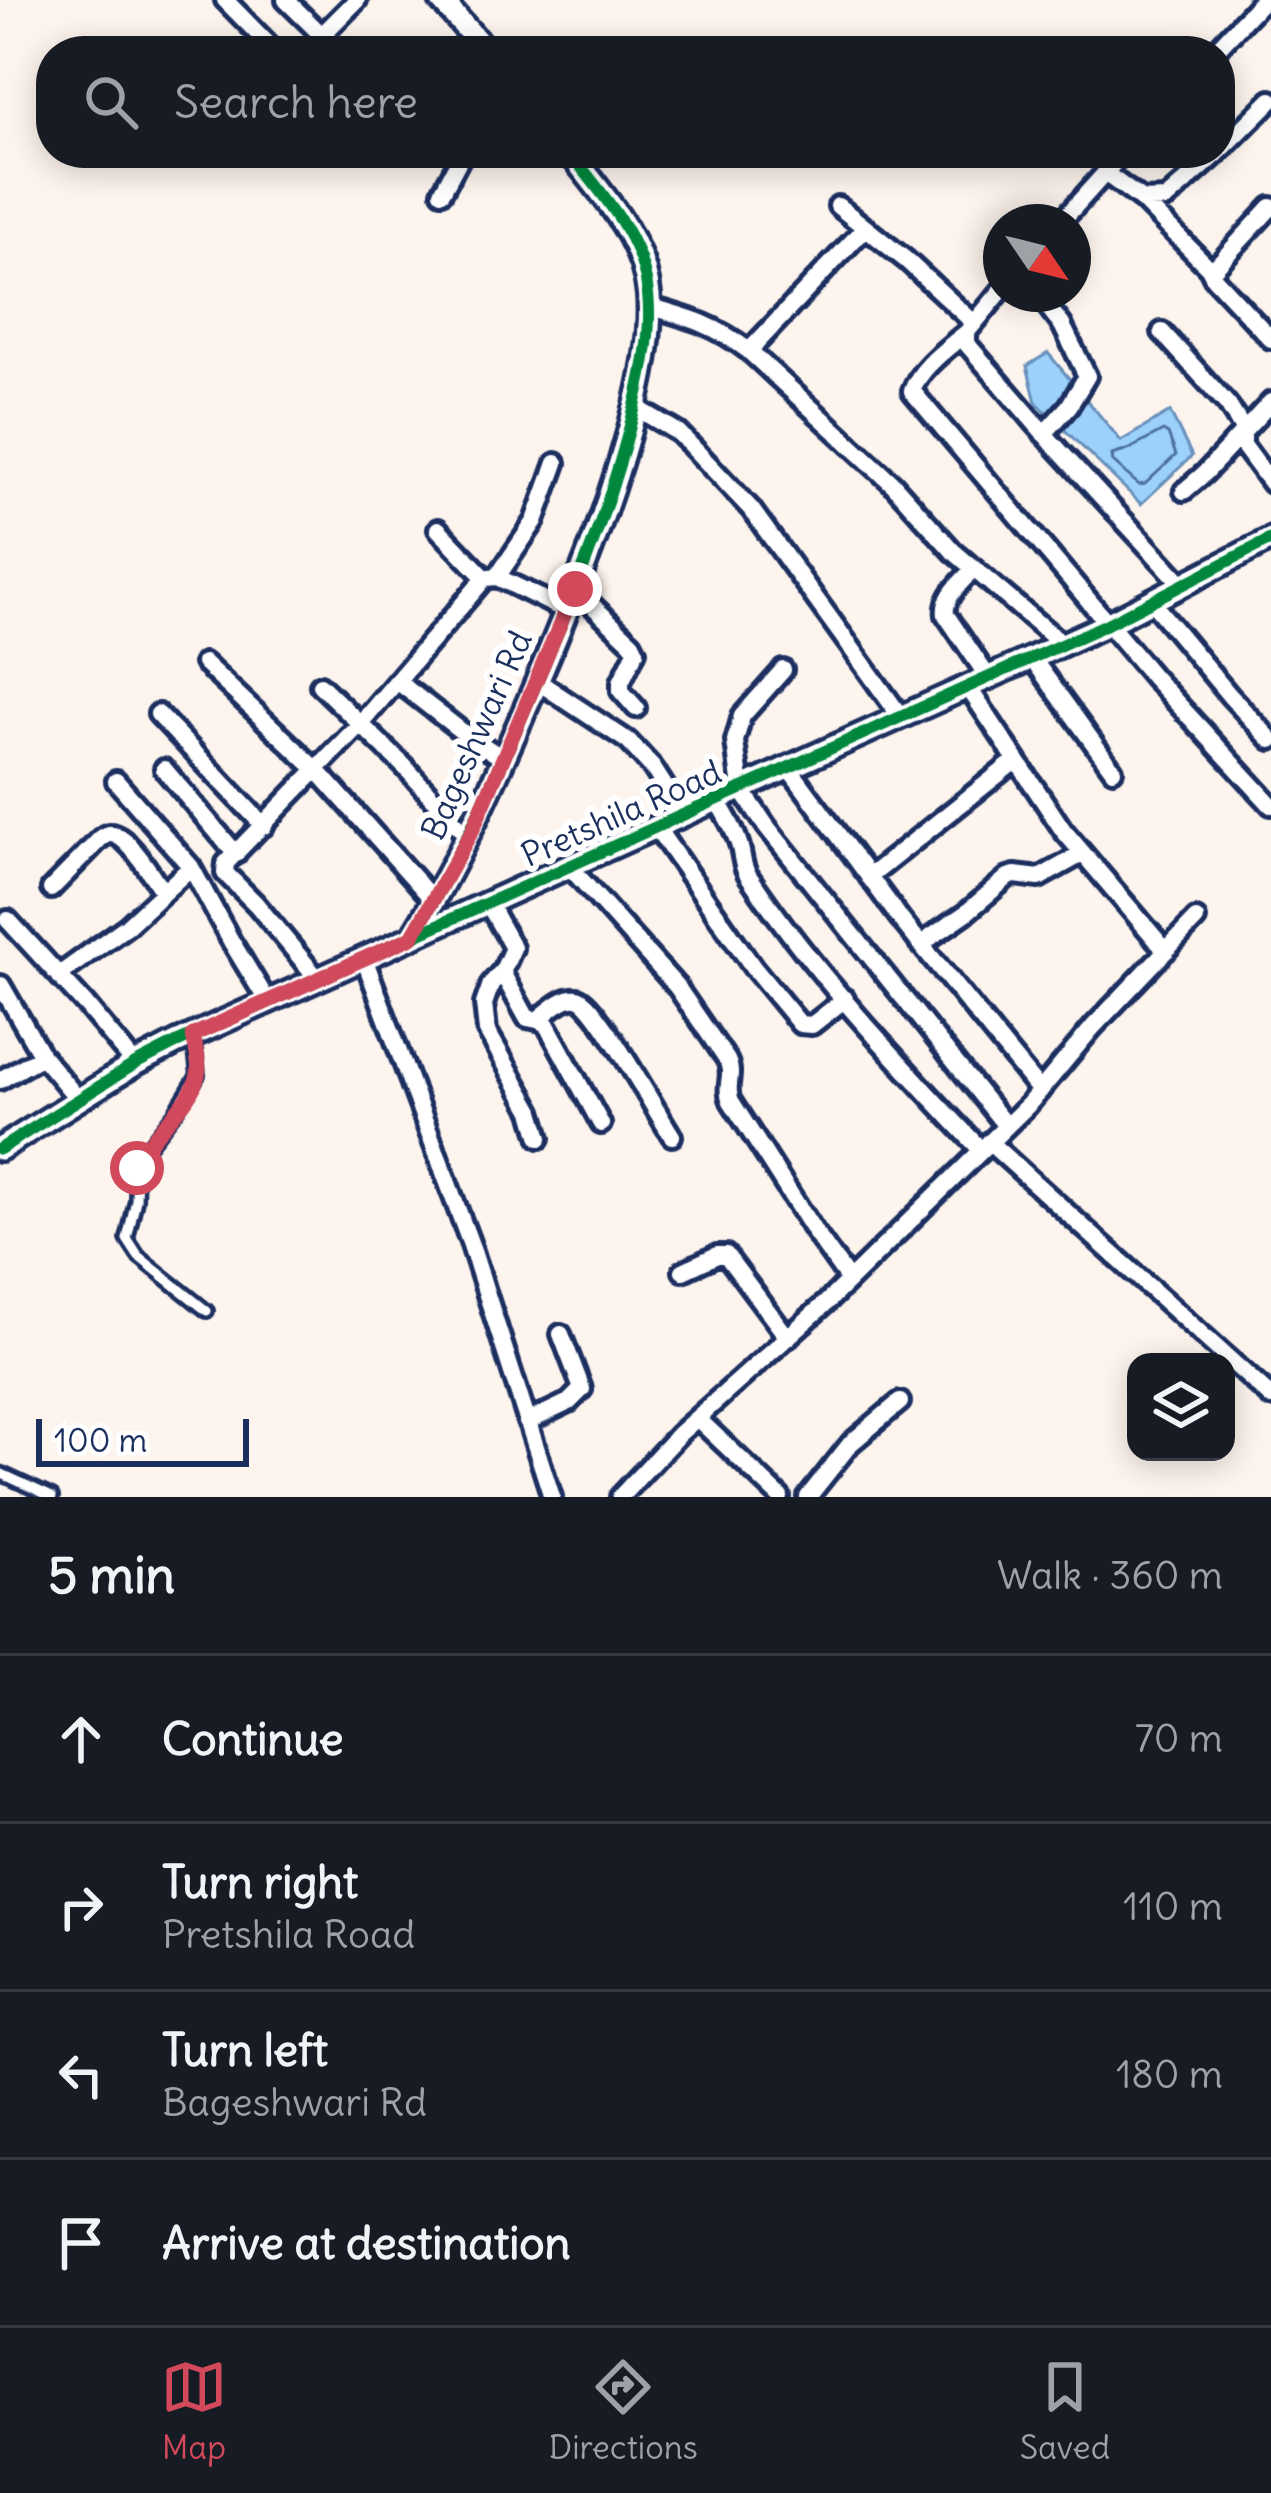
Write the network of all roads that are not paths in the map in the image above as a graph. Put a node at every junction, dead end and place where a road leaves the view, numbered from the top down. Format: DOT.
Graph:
graph roads {
  1 [pos="225,0"];
  2 [pos="286,0"];
  3 [pos="357,0"];
  4 [pos="441,0"];
  5 [pos="1263,0"];
  6 [pos="322,35"];
  7 [pos="260,36"];
  8 [pos="473,36"];
  9 [pos="1229,36"];
  10 [pos="1271,100"];
  11 [pos="1235,136"];
  12 [pos="455,168"];
  13 [pos="581,168"];
  14 [pos="1110,168"];
  15 [pos="1202,168"];
  16 [pos="1105,173"];
  17 [pos="442,192"];
  18 [pos="1142,200"];
  19 [pos="1077,204"];
  20 [pos="838,206"];
  21 [pos="1271,207"];
  22 [pos="865,228"];
  23 [pos="1211,272"];
  24 [pos="648,306"];
  25 [pos="983,312"];
  26 [pos="1052,312"];
  27 [pos="970,328"];
  28 [pos="1162,332"];
  29 [pos="1271,339"];
  30 [pos="749,351"];
  31 [pos="1271,402"];
  32 [pos="635,407"];
  33 [pos="1243,429"];
  34 [pos="1044,434"];
  35 [pos="556,463"];
  36 [pos="1271,483"];
  37 [pos="1184,491"];
  38 [pos="438,529"];
  39 [pos="1271,539"];
  40 [pos="974,568"];
  41 [pos="491,578"];
  42 [pos="1183,585"];
  43 [pos="571,600"];
  44 [pos="1150,601"];
  45 [pos="1107,623"];
  46 [pos="1061,644"];
  47 [pos="1032,658"];
  48 [pos="204,663"];
  49 [pos="783,670"];
  50 [pos="398,681"];
  51 [pos="537,681"];
  52 [pos="978,682"];
  53 [pos="320,685"];
  54 [pos="636,708"];
  55 [pos="158,714"];
  56 [pos="902,717"];
  57 [pos="361,723"];
  58 [pos="1271,740"];
  59 [pos="504,759"];
  60 [pos="1015,760"];
  61 [pos="788,767"];
  62 [pos="164,769"];
  63 [pos="317,770"];
  64 [pos="1113,770"];
  65 [pos="116,781"];
  66 [pos="741,788"];
  67 [pos="717,800"];
  68 [pos="1271,805"];
  69 [pos="683,815"];
  70 [pos="264,826"];
  71 [pos="656,827"];
  72 [pos="468,837"];
  73 [pos="236,854"];
  74 [pos="1082,854"];
  75 [pos="569,866"];
  76 [pos="191,867"];
  77 [pos="869,877"];
  78 [pos="51,889"];
  79 [pos="163,892"];
  80 [pos="434,902"];
  81 [pos="488,903"];
  82 [pos="1196,919"];
  83 [pos="8,920"];
  84 [pos="412,937"];
  85 [pos="921,944"];
  86 [pos="1166,951"];
  87 [pos="364,958"];
  88 [pos="503,970"];
  89 [pos="59,975"];
  90 [pos="318,979"];
  91 [pos="1,985"];
  92 [pos="844,999"];
  93 [pos="268,1002"];
  94 [pos="537,1020"];
  95 [pos="193,1035"];
  96 [pos="43,1056"];
  97 [pos="135,1064"];
  98 [pos="0,1080"];
  99 [pos="1040,1090"];
  100 [pos="78,1100"];
  101 [pos="601,1124"];
  102 [pos="1006,1126"];
  103 [pos="671,1136"];
  104 [pos="540,1138"];
  105 [pos="985,1146"];
  106 [pos="0,1149"];
  107 [pos="683,1271"];
  108 [pos="849,1280"];
  109 [pos="207,1311"];
  110 [pos="561,1334"];
  111 [pos="788,1338"];
  112 [pos="1271,1397"];
  113 [pos="900,1402"];
  114 [pos="697,1418"];
  115 [pos="527,1422"];
  116 [pos="0,1473"];
  117 [pos="52,1497"];
  118 [pos="552,1497"];
  119 [pos="620,1497"];
  120 [pos="780,1497"];
  121 [pos="808,1497"];
  1 -- 7 [label="street"];
  2 -- 6 [label="street"];
  3 -- 6 [label="street"];
  4 -- 8 [label="street"];
  5 -- 9 [label="street"];
  10 -- 11 [label="street"];
  12 -- 17 [label="street"];
  13 -- 24 [label="street, Bageshwari Rd"];
  14 -- 16 [label="street"];
  15 -- 18 [label="street"];
  16 -- 18 [label="street"];
  16 -- 19 [label="street"];
  18 -- 23 [label="street"];
  20 -- 22 [label="street"];
  21 -- 23 [label="street"];
  22 -- 27 [label="street"];
  22 -- 30 [label="street"];
  23 -- 29 [label="street"];
  24 -- 30 [label="street"];
  24 -- 32 [label="street, Bageshwari Rd"];
  25 -- 27 [label="street"];
  26 -- 34 [label="street"];
  27 -- 34 [label="street"];
  27 -- 45 [label="street"];
  28 -- 33 [label="street"];
  30 -- 40 [label="street"];
  31 -- 33 [label="street"];
  32 -- 43 [label="street, Bageshwari Rd"];
  32 -- 56 [label="street"];
  33 -- 36 [label="street"];
  33 -- 37 [label="street"];
  34 -- 42 [label="street"];
  35 -- 41 [label="street"];
  38 -- 41 [label="street"];
  39 -- 42 [label="street, Pretshila Road"];
  40 -- 46 [label="street"];
  40 -- 52 [label="street"];
  41 -- 43 [label="street"];
  41 -- 50 [label="street"];
  42 -- 44 [label="street, Pretshila Road"];
  43 -- 51 [label="street, Bageshwari Rd"];
  43 -- 54 [label="street"];
  44 -- 45 [label="street, Pretshila Road"];
  44 -- 58 [label="street"];
  45 -- 46 [label="street, Pretshila Road"];
  45 -- 68 [label="street"];
  46 -- 47 [label="street, Pretshila Road"];
  47 -- 52 [label="street, Pretshila Road"];
  47 -- 64 [label="street"];
  48 -- 63 [label="street"];
  49 -- 66 [label="street"];
  50 -- 57 [label="street"];
  50 -- 59 [label="street"];
  51 -- 59 [label="street, Bageshwari Rd"];
  51 -- 69 [label="street"];
  52 -- 56 [label="street, Pretshila Road"];
  52 -- 60 [label="street"];
  53 -- 57 [label="street"];
  55 -- 70 [label="street"];
  56 -- 61 [label="street, Pretshila Road"];
  57 -- 63 [label="street"];
  57 -- 72 [label="street"];
  59 -- 72 [label="street, Bageshwari Rd"];
  60 -- 74 [label="street"];
  60 -- 77 [label="street"];
  61 -- 66 [label="street, Pretshila Road"];
  61 -- 77 [label="street"];
  62 -- 73 [label="street"];
  63 -- 70 [label="street"];
  63 -- 80 [label="street"];
  65 -- 76 [label="street"];
  66 -- 67 [label="street, Pretshila Road"];
  66 -- 102 [label="street"];
  67 -- 69 [label="street, Pretshila Road"];
  67 -- 92 [label="street"];
  69 -- 71 [label="street, Pretshila Road"];
  70 -- 73 [label="street"];
  71 -- 75 [label="street, Pretshila Road"];
  71 -- 92 [label="street"];
  72 -- 80 [label="street, Bageshwari Rd"];
  73 -- 90 [label="street"];
  74 -- 85 [label="street"];
  74 -- 86 [label="street"];
  75 -- 81 [label="street, Pretshila Road"];
  75 -- 108 [label="street"];
  76 -- 79 [label="street"];
  76 -- 93 [label="street"];
  77 -- 85 [label="street"];
  78 -- 79 [label="street"];
  79 -- 89 [label="street"];
  80 -- 84 [label="street, Bageshwari Rd"];
  81 -- 84 [label="street, Pretshila Road"];
  81 -- 88 [label="street"];
  82 -- 86 [label="street"];
  83 -- 89 [label="street"];
  84 -- 87 [label="street, Pretshila Road"];
  85 -- 99 [label="street"];
  86 -- 99 [label="street"];
  87 -- 90 [label="street, Pretshila Road"];
  87 -- 115 [label="street"];
  88 -- 94 [label="street"];
  88 -- 104 [label="street"];
  89 -- 97 [label="street"];
  90 -- 93 [label="street, Pretshila Road"];
  91 -- 96 [label="street"];
  92 -- 105 [label="street"];
  93 -- 95 [label="street, Pretshila Road"];
  94 -- 101 [label="street"];
  94 -- 103 [label="street"];
  95 -- 97 [label="street, Pretshila Road"];
  95 -- 109 [label="lane"];
  96 -- 98 [label="street"];
  96 -- 100 [label="street"];
  97 -- 100 [label="street, Pretshila Road"];
  99 -- 102 [label="street"];
  100 -- 106 [label="street, Pretshila Road"];
  102 -- 105 [label="street"];
  105 -- 108 [label="street"];
  105 -- 112 [label="street"];
  107 -- 111 [label="street"];
  108 -- 111 [label="street"];
  110 -- 115 [label="street"];
  111 -- 114 [label="street"];
  113 -- 121 [label="street"];
  114 -- 119 [label="street"];
  114 -- 120 [label="street"];
  115 -- 118 [label="street"];
  116 -- 117 [label="lane"];
}
